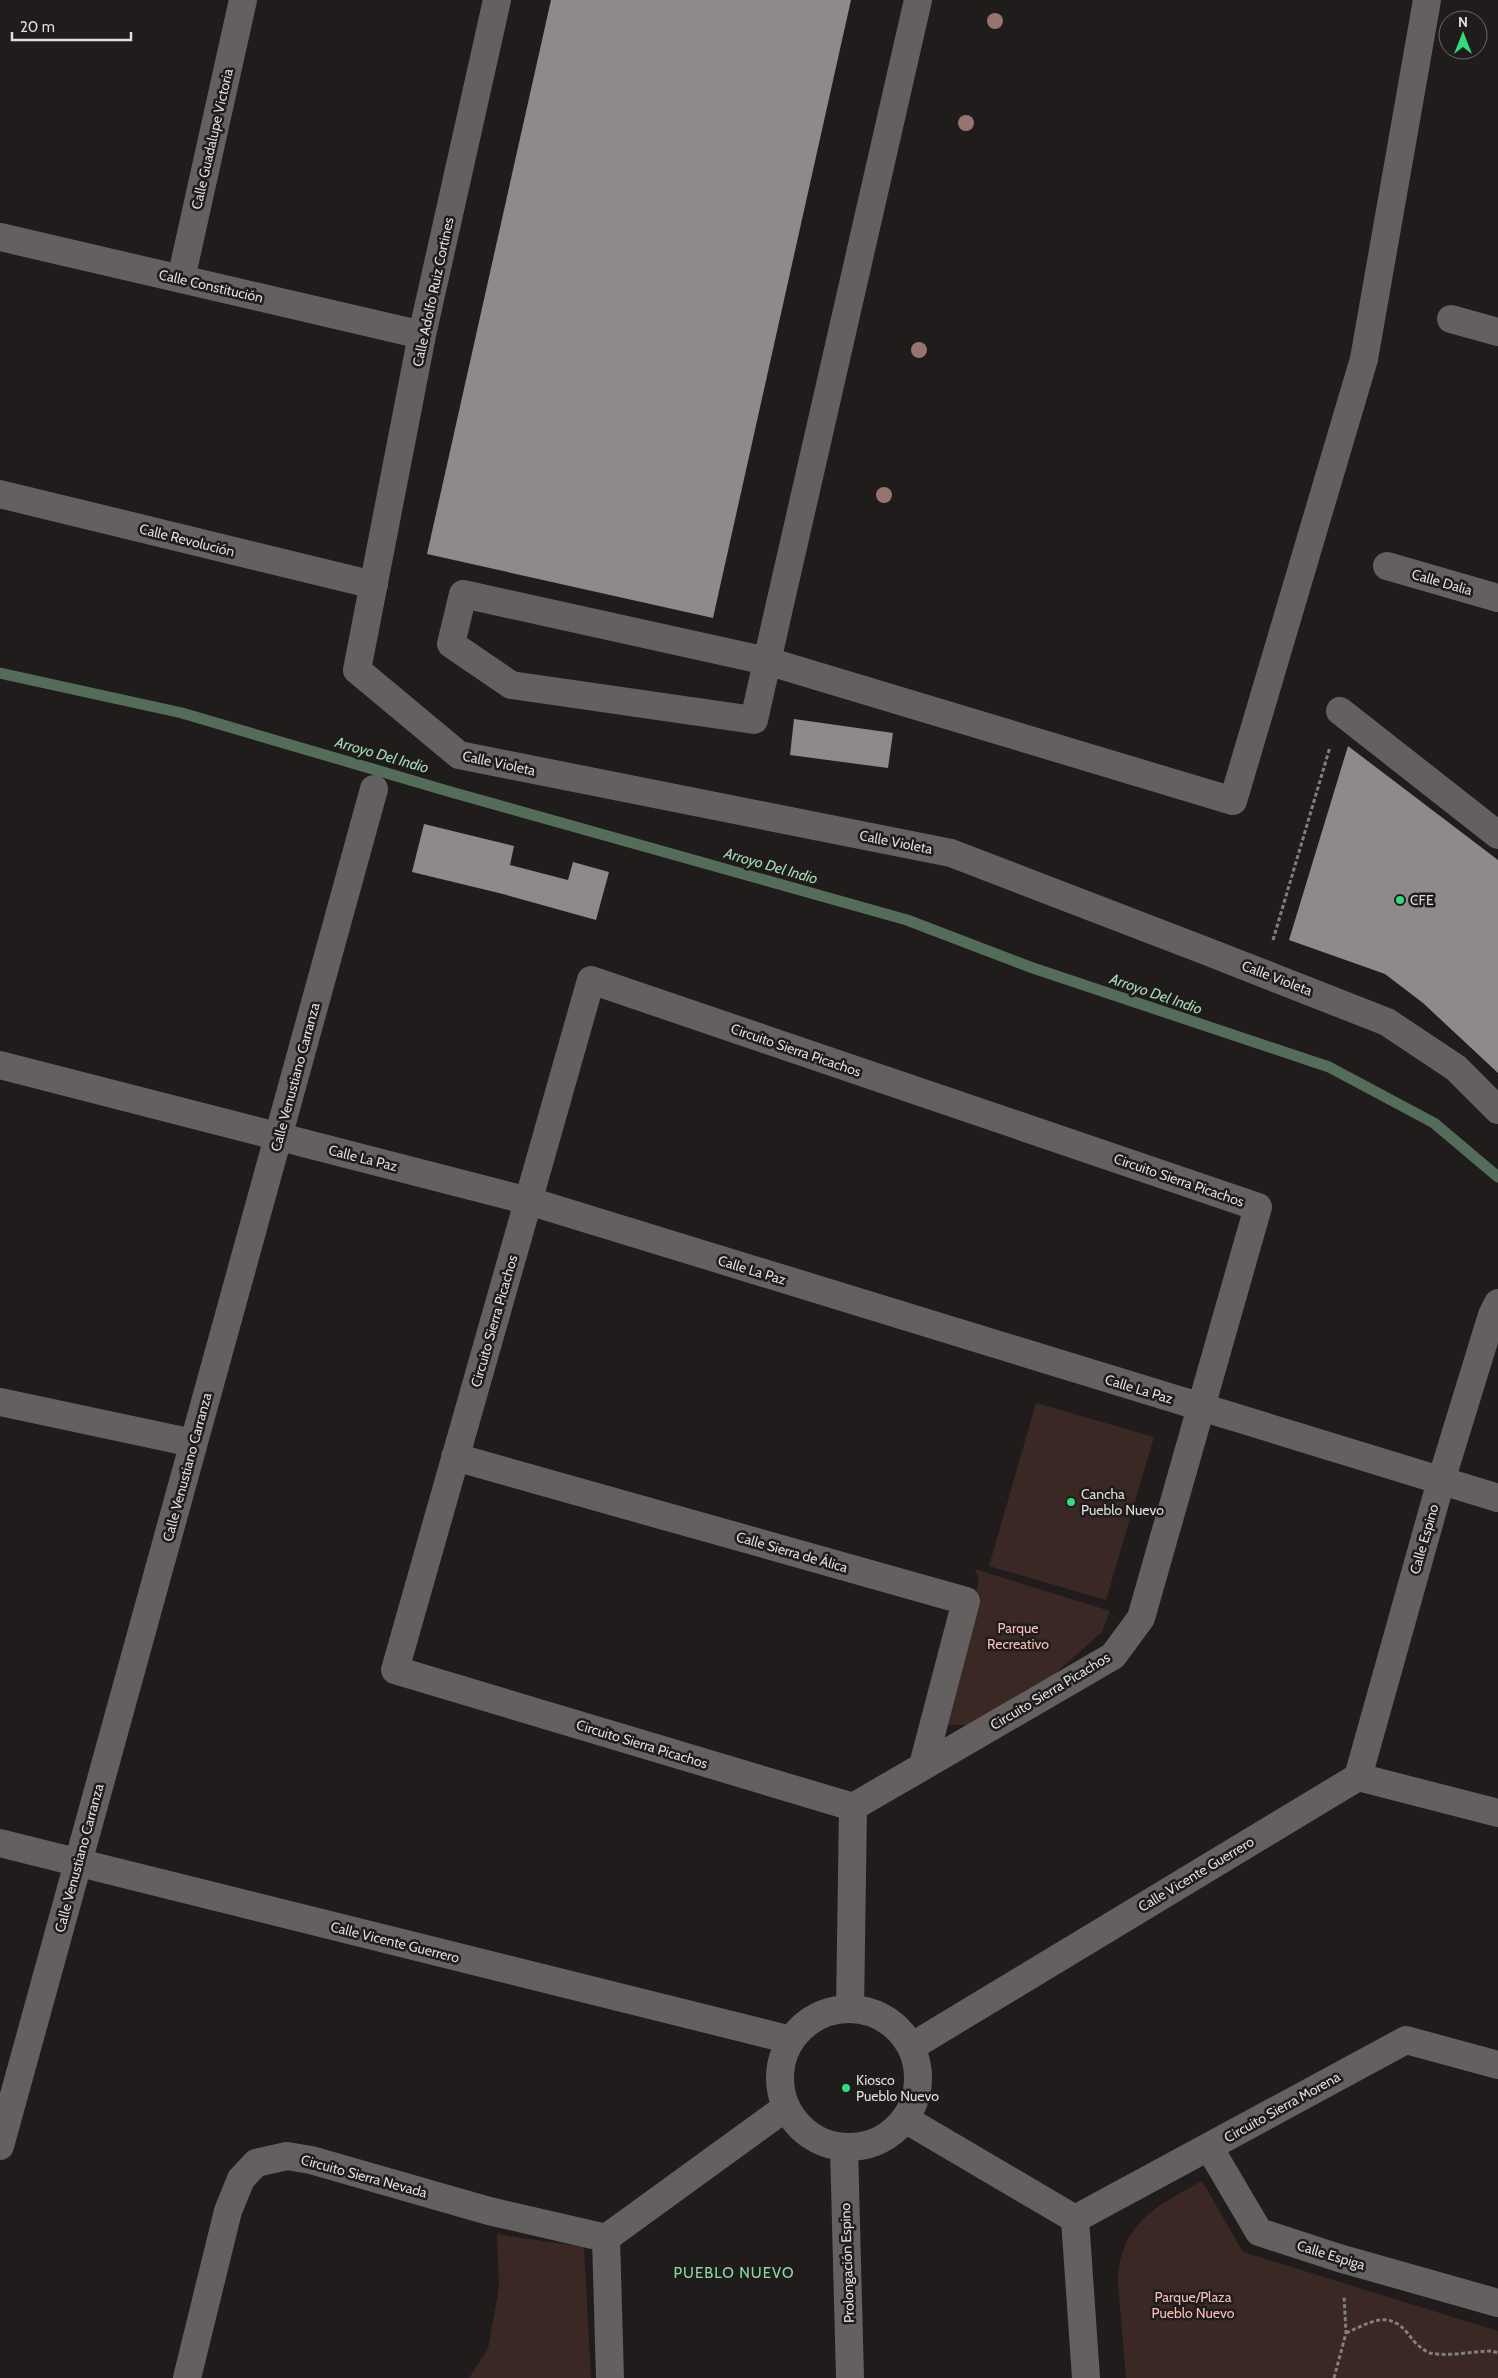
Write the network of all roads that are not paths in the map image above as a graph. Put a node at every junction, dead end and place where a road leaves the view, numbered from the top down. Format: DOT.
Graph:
graph roads {
  1 [pos="243,0"];
  2 [pos="497,0"];
  3 [pos="918,0"];
  4 [pos="1427,0"];
  5 [pos="0,237"];
  6 [pos="181,279"];
  7 [pos="1451,319"];
  8 [pos="1498,332"];
  9 [pos="422,335"];
  10 [pos="0,494"];
  11 [pos="1386,566"];
  12 [pos="374,585"];
  13 [pos="1498,598"];
  14 [pos="767,661"];
  15 [pos="1340,711"];
  16 [pos="374,789"];
  17 [pos="1498,835"];
  18 [pos="0,1065"];
  19 [pos="1498,1110"];
  20 [pos="278,1136"];
  21 [pos="529,1201"];
  22 [pos="1498,1303"];
  23 [pos="0,1402"];
  24 [pos="1202,1408"];
  25 [pos="193,1443"];
  26 [pos="455,1457"];
  27 [pos="1440,1481"];
  28 [pos="1498,1498"];
  29 [pos="924,1765"];
  30 [pos="1358,1777"];
  31 [pos="853,1807"];
  32 [pos="1498,1813"];
  33 [pos="0,1843"];
  34 [pos="77,1862"];
  35 [pos="850,2010"];
  36 [pos="791,2040"];
  37 [pos="910,2047"];
  38 [pos="1498,2065"];
  39 [pos="785,2108"];
  40 [pos="905,2119"];
  41 [pos="0,2146"];
  42 [pos="844,2147"];
  43 [pos="1209,2147"];
  44 [pos="1074,2219"];
  45 [pos="606,2238"];
  46 [pos="1498,2303"];
  47 [pos="187,2378"];
  48 [pos="610,2378"];
  49 [pos="850,2378"];
  50 [pos="1086,2378"];
  1 -- 6 [label="street, Calle Guadalupe Victoria"];
  2 -- 9 [label="street, Calle Adolfo Ruiz Cortines"];
  3 -- 14 [label="street"];
  4 -- 14 [label="street"];
  5 -- 6 [label="street, Calle Constitución"];
  6 -- 9 [label="street, Calle Constitución"];
  7 -- 8 [label="street"];
  9 -- 12 [label="street, Calle Adolfo Ruiz Cortines"];
  10 -- 12 [label="street, Calle Revolución"];
  11 -- 13 [label="street, Calle Dalia"];
  12 -- 19 [label="street, Calle Violeta"];
  14 -- 14 [label="street"];
  15 -- 17 [label="street"];
  16 -- 20 [label="street, Calle Venustiano Carranza"];
  18 -- 20 [label="street, Calle La Paz"];
  20 -- 21 [label="street, Calle La Paz"];
  20 -- 25 [label="street, Calle Venustiano Carranza"];
  21 -- 24 [label="street, Calle La Paz"];
  21 -- 24 [label="street, Circuito Sierra Picachos"];
  21 -- 26 [label="street, Circuito Sierra Picachos"];
  22 -- 27 [label="street, Calle Espino"];
  23 -- 25 [label="street"];
  24 -- 27 [label="street, Calle La Paz"];
  24 -- 29 [label="street, Circuito Sierra Picachos"];
  25 -- 34 [label="street, Calle Venustiano Carranza"];
  26 -- 29 [label="street, Calle Sierra de Álica"];
  26 -- 31 [label="street, Circuito Sierra Picachos"];
  27 -- 28 [label="street, Calle La Paz"];
  27 -- 30 [label="street, Calle Espino"];
  29 -- 31 [label="street, Circuito Sierra Picachos"];
  30 -- 32 [label="street"];
  30 -- 37 [label="street, Calle Vicente Guerrero"];
  31 -- 35 [label="street"];
  33 -- 34 [label="street, Calle Vicente Guerrero"];
  34 -- 36 [label="street, Calle Vicente Guerrero"];
  34 -- 41 [label="street, Calle Venustiano Carranza"];
  35 -- 36 [label="street"];
  35 -- 37 [label="street"];
  36 -- 39 [label="street"];
  37 -- 40 [label="street"];
  38 -- 43 [label="street, Circuito Sierra Morena"];
  39 -- 42 [label="street"];
  39 -- 45 [label="street"];
  40 -- 42 [label="street"];
  40 -- 44 [label="street"];
  42 -- 49 [label="street, Prolongación Espino"];
  43 -- 44 [label="street, Circuito Sierra Morena"];
  43 -- 46 [label="street, Calle Espiga"];
  44 -- 50 [label="street"];
  45 -- 47 [label="street, Circuito Sierra Nevada"];
  45 -- 48 [label="street"];
}
